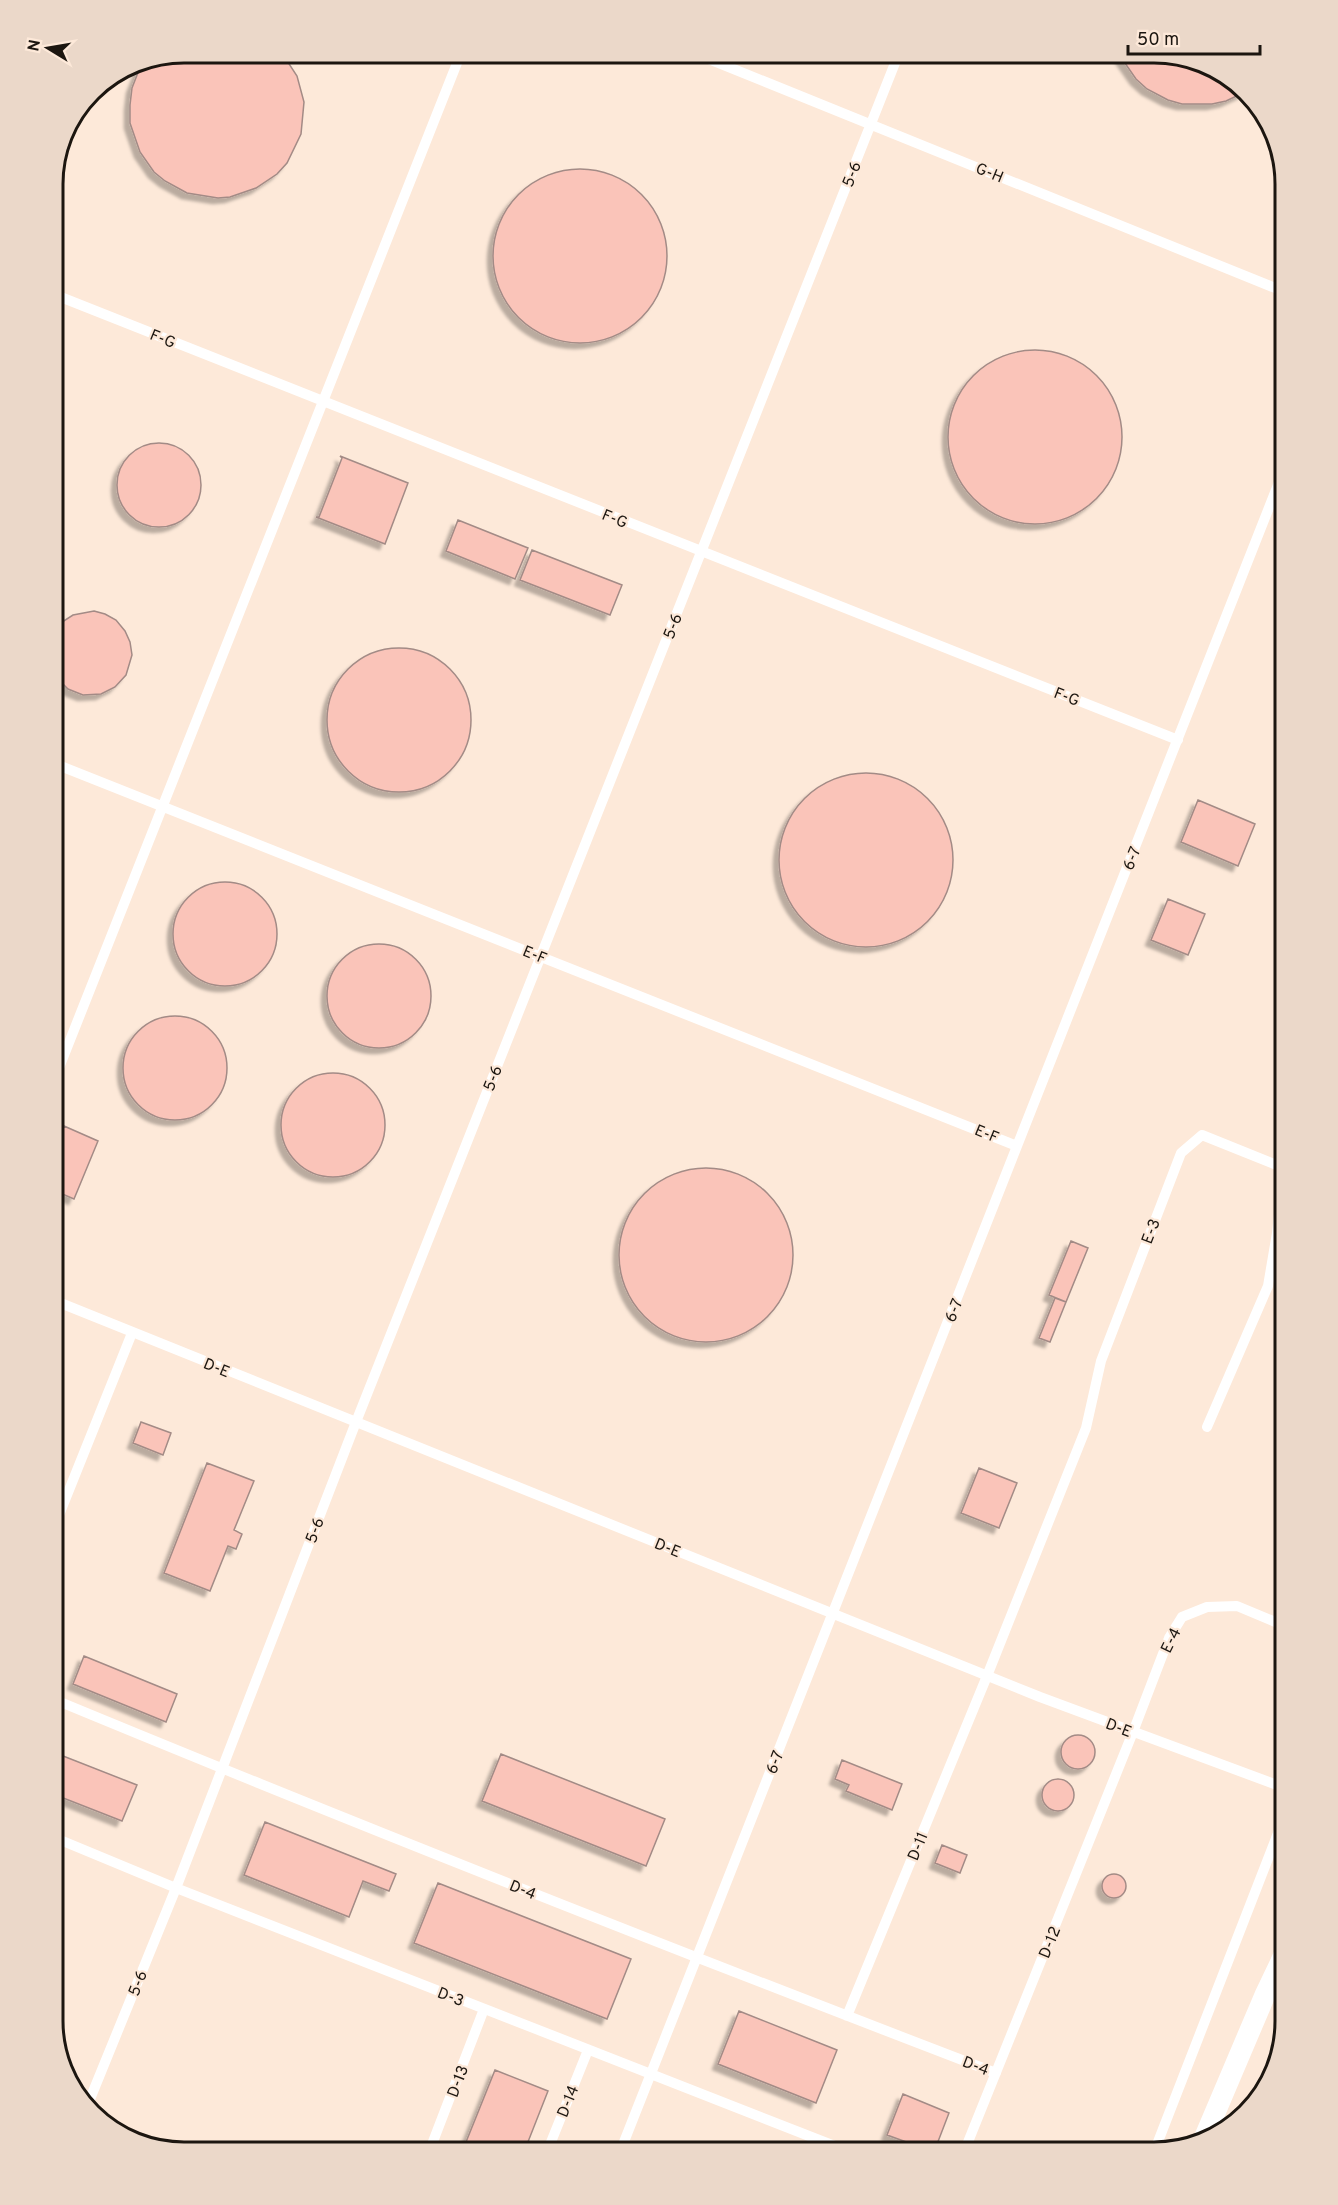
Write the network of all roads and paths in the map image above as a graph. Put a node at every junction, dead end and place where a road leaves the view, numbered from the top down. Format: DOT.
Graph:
graph roads {
  1 [pos="457,63"];
  2 [pos="719,63"];
  3 [pos="895,63"];
  4 [pos="871,123"];
  5 [pos="1275,288"];
  6 [pos="63,298"];
  7 [pos="323,402"];
  8 [pos="1275,495"];
  9 [pos="701,552"];
  10 [pos="1178,740"];
  11 [pos="63,767"];
  12 [pos="162,807"];
  13 [pos="541,956"];
  14 [pos="63,1058"];
  15 [pos="1017,1146"];
  16 [pos="1275,1164"];
  17 [pos="1275,1245"];
  18 [pos="63,1304"];
  19 [pos="132,1333"];
  20 [pos="356,1422"];
  21 [pos="1207,1427"];
  22 [pos="63,1503"];
  23 [pos="832,1614"];
  24 [pos="1275,1622"];
  25 [pos="987,1676"];
  26 [pos="63,1704"];
  27 [pos="1133,1732"];
  28 [pos="222,1769"];
  29 [pos="1275,1784"];
  30 [pos="63,1842"];
  31 [pos="1275,1843"];
  32 [pos="176,1888"];
  33 [pos="698,1958"];
  34 [pos="1275,1975"];
  35 [pos="484,2009"];
  36 [pos="847,2016"];
  37 [pos="588,2050"];
  38 [pos="996,2073"];
  39 [pos="651,2075"];
  40 [pos="91,2098"];
  41 [pos="1208,2129"];
  42 [pos="433,2142"];
  43 [pos="551,2142"];
  44 [pos="624,2142"];
  45 [pos="823,2142"];
  46 [pos="968,2142"];
  47 [pos="1158,2142"];
  1 -- 7 [label="lane"];
  2 -- 4 [label="lane, G-H"];
  3 -- 4 [label="lane, 5-6"];
  4 -- 5 [label="lane, G-H"];
  4 -- 9 [label="lane, 5-6"];
  6 -- 7 [label="lane, F-G"];
  7 -- 9 [label="lane, F-G"];
  7 -- 12 [label="lane"];
  8 -- 10 [label="lane, 6-7"];
  9 -- 10 [label="lane, F-G"];
  9 -- 13 [label="lane, 5-6"];
  10 -- 15 [label="lane, 6-7"];
  11 -- 12 [label="lane, E-F"];
  12 -- 13 [label="lane, E-F"];
  12 -- 14 [label="lane"];
  13 -- 15 [label="lane, E-F"];
  13 -- 20 [label="lane, 5-6"];
  15 -- 23 [label="lane, 6-7"];
  16 -- 25 [label="lane, E-3"];
  17 -- 21 [label="lane, E-3"];
  18 -- 19 [label="lane, D-E"];
  19 -- 20 [label="lane, D-E"];
  19 -- 22 [label="lane"];
  20 -- 23 [label="lane, D-E"];
  20 -- 28 [label="lane, 5-6"];
  23 -- 25 [label="lane, D-E"];
  23 -- 33 [label="lane, 6-7"];
  24 -- 27 [label="lane, E-4"];
  25 -- 27 [label="lane, D-E"];
  25 -- 36 [label="lane, D-11"];
  26 -- 28 [label="lane, D-4"];
  27 -- 29 [label="lane, D-E"];
  27 -- 38 [label="lane, D-12"];
  28 -- 32 [label="lane, 5-6"];
  28 -- 33 [label="lane, D-4"];
  30 -- 32 [label="lane, D-3"];
  31 -- 47 [label="lane"];
  32 -- 35 [label="lane, D-3"];
  32 -- 40 [label="lane, 5-6"];
  33 -- 36 [label="lane, D-4"];
  33 -- 39 [label="lane, 6-7"];
  34 -- 41 [label="street"];
  35 -- 37 [label="lane, D-3"];
  35 -- 42 [label="lane, D-13"];
  36 -- 38 [label="lane, D-4"];
  37 -- 39 [label="lane, D-3"];
  37 -- 43 [label="lane, D-14"];
  38 -- 46 [label="lane, D-12"];
  39 -- 44 [label="lane, 6-7"];
  39 -- 45 [label="lane, D-3"];
}
